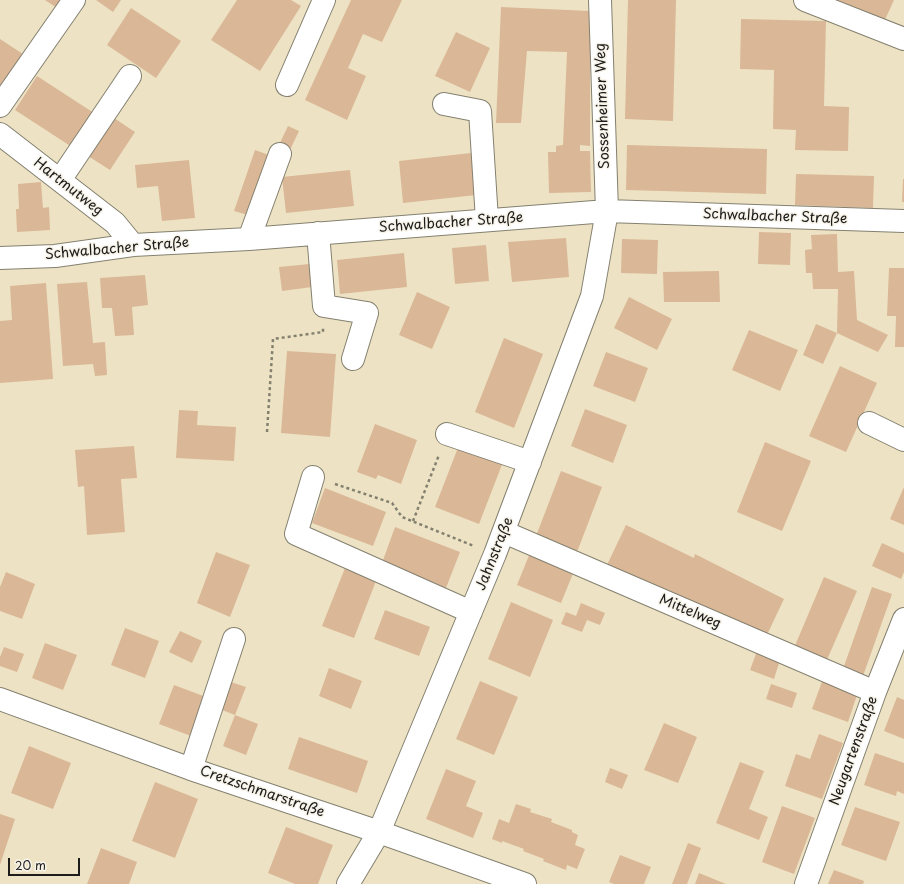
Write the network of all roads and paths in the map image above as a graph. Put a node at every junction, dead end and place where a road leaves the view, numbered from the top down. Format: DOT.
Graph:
graph roads {
  1 [pos="74,0"];
  2 [pos="324,0"];
  3 [pos="600,0"];
  4 [pos="805,0"];
  5 [pos="904,39"];
  6 [pos="130,76"];
  7 [pos="287,85"];
  8 [pos="444,104"];
  9 [pos="0,106"];
  10 [pos="0,134"];
  11 [pos="280,154"];
  12 [pos="60,180"];
  13 [pos="607,211"];
  14 [pos="487,220"];
  15 [pos="904,221"];
  16 [pos="318,233"];
  17 [pos="249,239"];
  18 [pos="132,245"];
  19 [pos="0,258"];
  20 [pos="324,306"];
  21 [pos="353,359"];
  22 [pos="869,423"];
  23 [pos="268,432"];
  24 [pos="447,434"];
  25 [pos="904,440"];
  26 [pos="530,462"];
  27 [pos="313,477"];
  28 [pos="413,521"];
  29 [pos="504,532"];
  30 [pos="495,554"];
  31 [pos="471,612"];
  32 [pos="904,619"];
  33 [pos="234,639"];
  34 [pos="875,692"];
  35 [pos="0,699"];
  36 [pos="191,769"];
  37 [pos="379,832"];
  38 [pos="348,884"];
  39 [pos="525,884"];
  40 [pos="806,884"];
  1 -- 9 [label="street"];
  2 -- 7 [label="street"];
  3 -- 13 [label="street, Sossenheimer Weg"];
  4 -- 5 [label="street"];
  6 -- 12 [label="street"];
  8 -- 14 [label="street"];
  10 -- 12 [label="street, Hartmutweg"];
  11 -- 17 [label="street"];
  12 -- 18 [label="street, Hartmutweg"];
  13 -- 14 [label="street, Schwalbacher Straße"];
  13 -- 15 [label="street, Schwalbacher Straße"];
  13 -- 26 [label="street, Jahnstraße"];
  14 -- 16 [label="street, Schwalbacher Straße"];
  16 -- 17 [label="street, Schwalbacher Straße"];
  16 -- 20 [label="street"];
  17 -- 18 [label="street, Schwalbacher Straße"];
  18 -- 19 [label="street, Schwalbacher Straße"];
  20 -- 21 [label="street"];
  20 -- 23 [label="path"];
  22 -- 25 [label="street"];
  24 -- 26 [label="street"];
  24 -- 28 [label="path"];
  26 -- 29 [label="street, Jahnstraße"];
  27 -- 28 [label="path"];
  27 -- 31 [label="street"];
  28 -- 30 [label="path"];
  29 -- 30 [label="street, Jahnstraße"];
  29 -- 34 [label="street, Mittelweg"];
  30 -- 31 [label="street, Jahnstraße"];
  31 -- 37 [label="street, Jahnstraße"];
  32 -- 34 [label="street, Neugartenstraße"];
  33 -- 36 [label="street"];
  34 -- 40 [label="street, Neugartenstraße"];
  35 -- 36 [label="street, Cretzschmarstraße"];
  36 -- 37 [label="street, Cretzschmarstraße"];
  37 -- 38 [label="street, Jahnstraße"];
  37 -- 39 [label="street, Cretzschmarstraße"];
}
